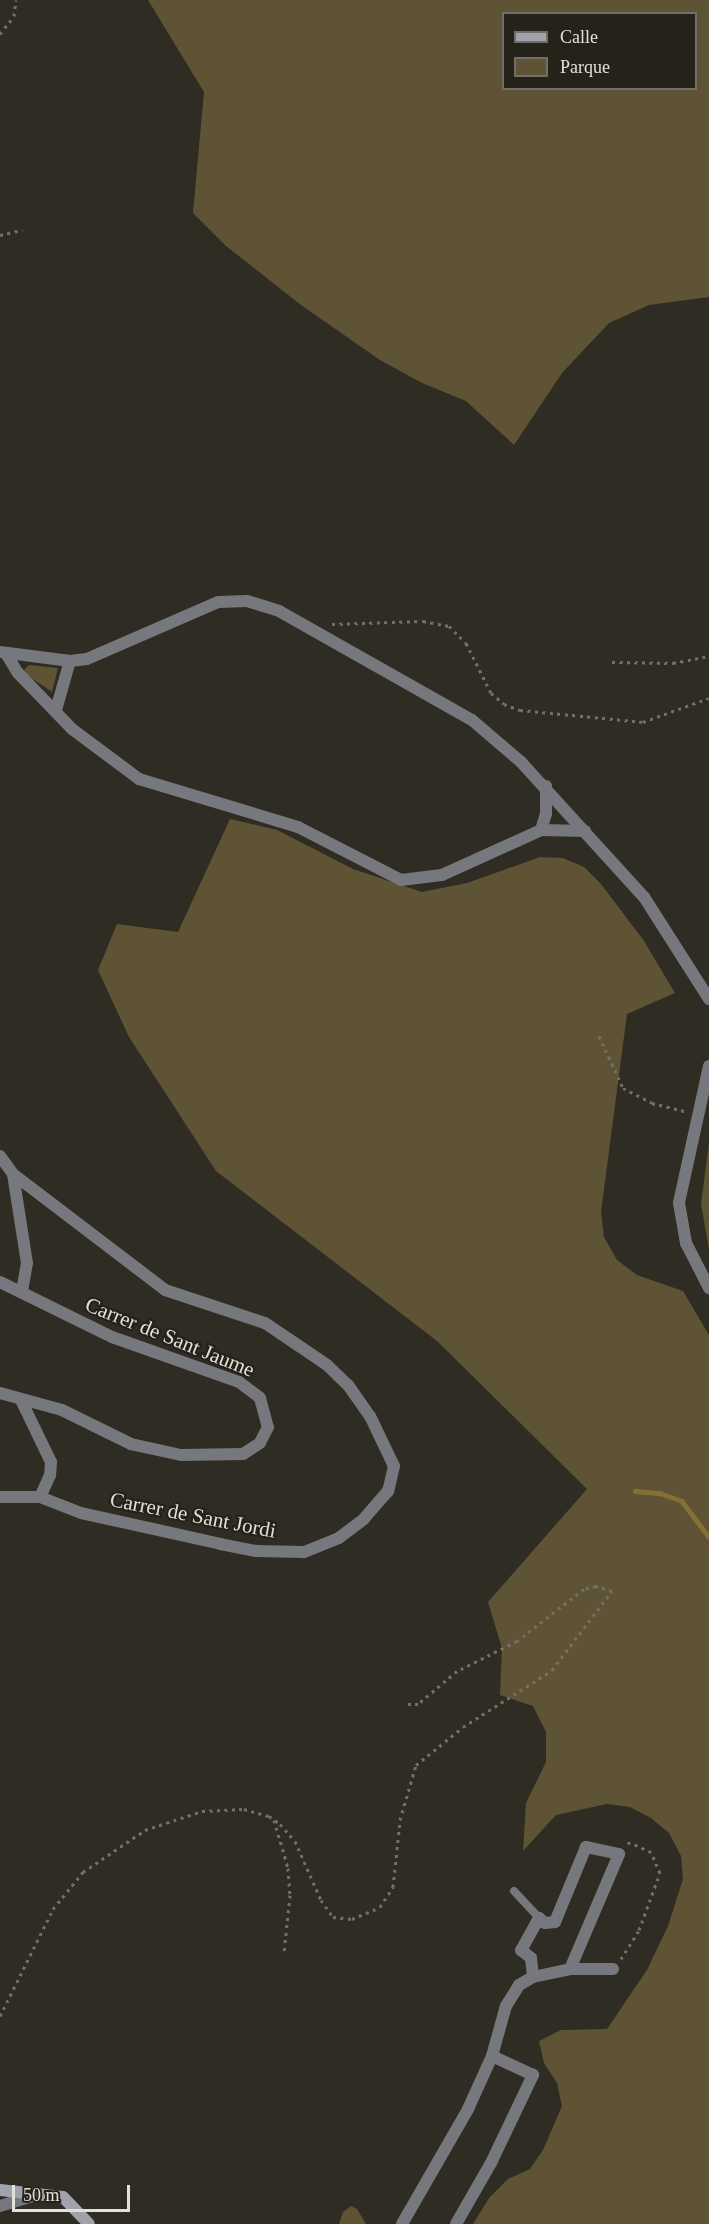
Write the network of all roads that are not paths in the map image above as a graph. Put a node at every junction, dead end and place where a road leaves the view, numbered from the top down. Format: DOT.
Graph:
graph roads {
  1 [pos="4,653"];
  2 [pos="70,661"];
  3 [pos="56,710"];
  4 [pos="546,786"];
  5 [pos="541,830"];
  6 [pos="585,831"];
  7 [pos="709,999"];
  8 [pos="709,1066"];
  9 [pos="0,1156"];
  10 [pos="13,1174"];
  11 [pos="0,1282"];
  12 [pos="709,1288"];
  13 [pos="22,1291"];
  14 [pos="0,1393"];
  15 [pos="21,1400"];
  16 [pos="0,1497"];
  17 [pos="39,1497"];
  18 [pos="514,1891"];
  19 [pos="538,1918"];
  20 [pos="570,1969"];
  21 [pos="613,1969"];
  22 [pos="532,1977"];
  23 [pos="492,2056"];
  24 [pos="0,2190"];
  25 [pos="45,2192"];
  26 [pos="0,2206"];
  27 [pos="89,2224"];
  28 [pos="402,2224"];
  29 [pos="456,2224"];
  1 -- 2 [label="street"];
  1 -- 3 [label="street"];
  2 -- 3 [label="street"];
  2 -- 4 [label="street"];
  3 -- 5 [label="street"];
  4 -- 5 [label="street"];
  4 -- 6 [label="street"];
  5 -- 6 [label="street"];
  6 -- 7 [label="street"];
  8 -- 12 [label="street"];
  9 -- 10 [label="street, Carrer de Sant Jordi"];
  10 -- 13 [label="street"];
  10 -- 17 [label="street, Carrer de Sant Jordi"];
  11 -- 13 [label="street, Carrer de Sant Jaume"];
  13 -- 15 [label="street, Carrer de Sant Jaume"];
  14 -- 15 [label="street, Carrer de Sant Jaume"];
  15 -- 17 [label="street"];
  16 -- 17 [label="street"];
  18 -- 19 [label="lane"];
  19 -- 20 [label="street"];
  19 -- 22 [label="street"];
  20 -- 21 [label="street"];
  20 -- 22 [label="street"];
  22 -- 23 [label="street"];
  23 -- 28 [label="street"];
  23 -- 29 [label="street"];
  24 -- 25 [label="street"];
  25 -- 26 [label="street"];
  25 -- 27 [label="street"];
}
